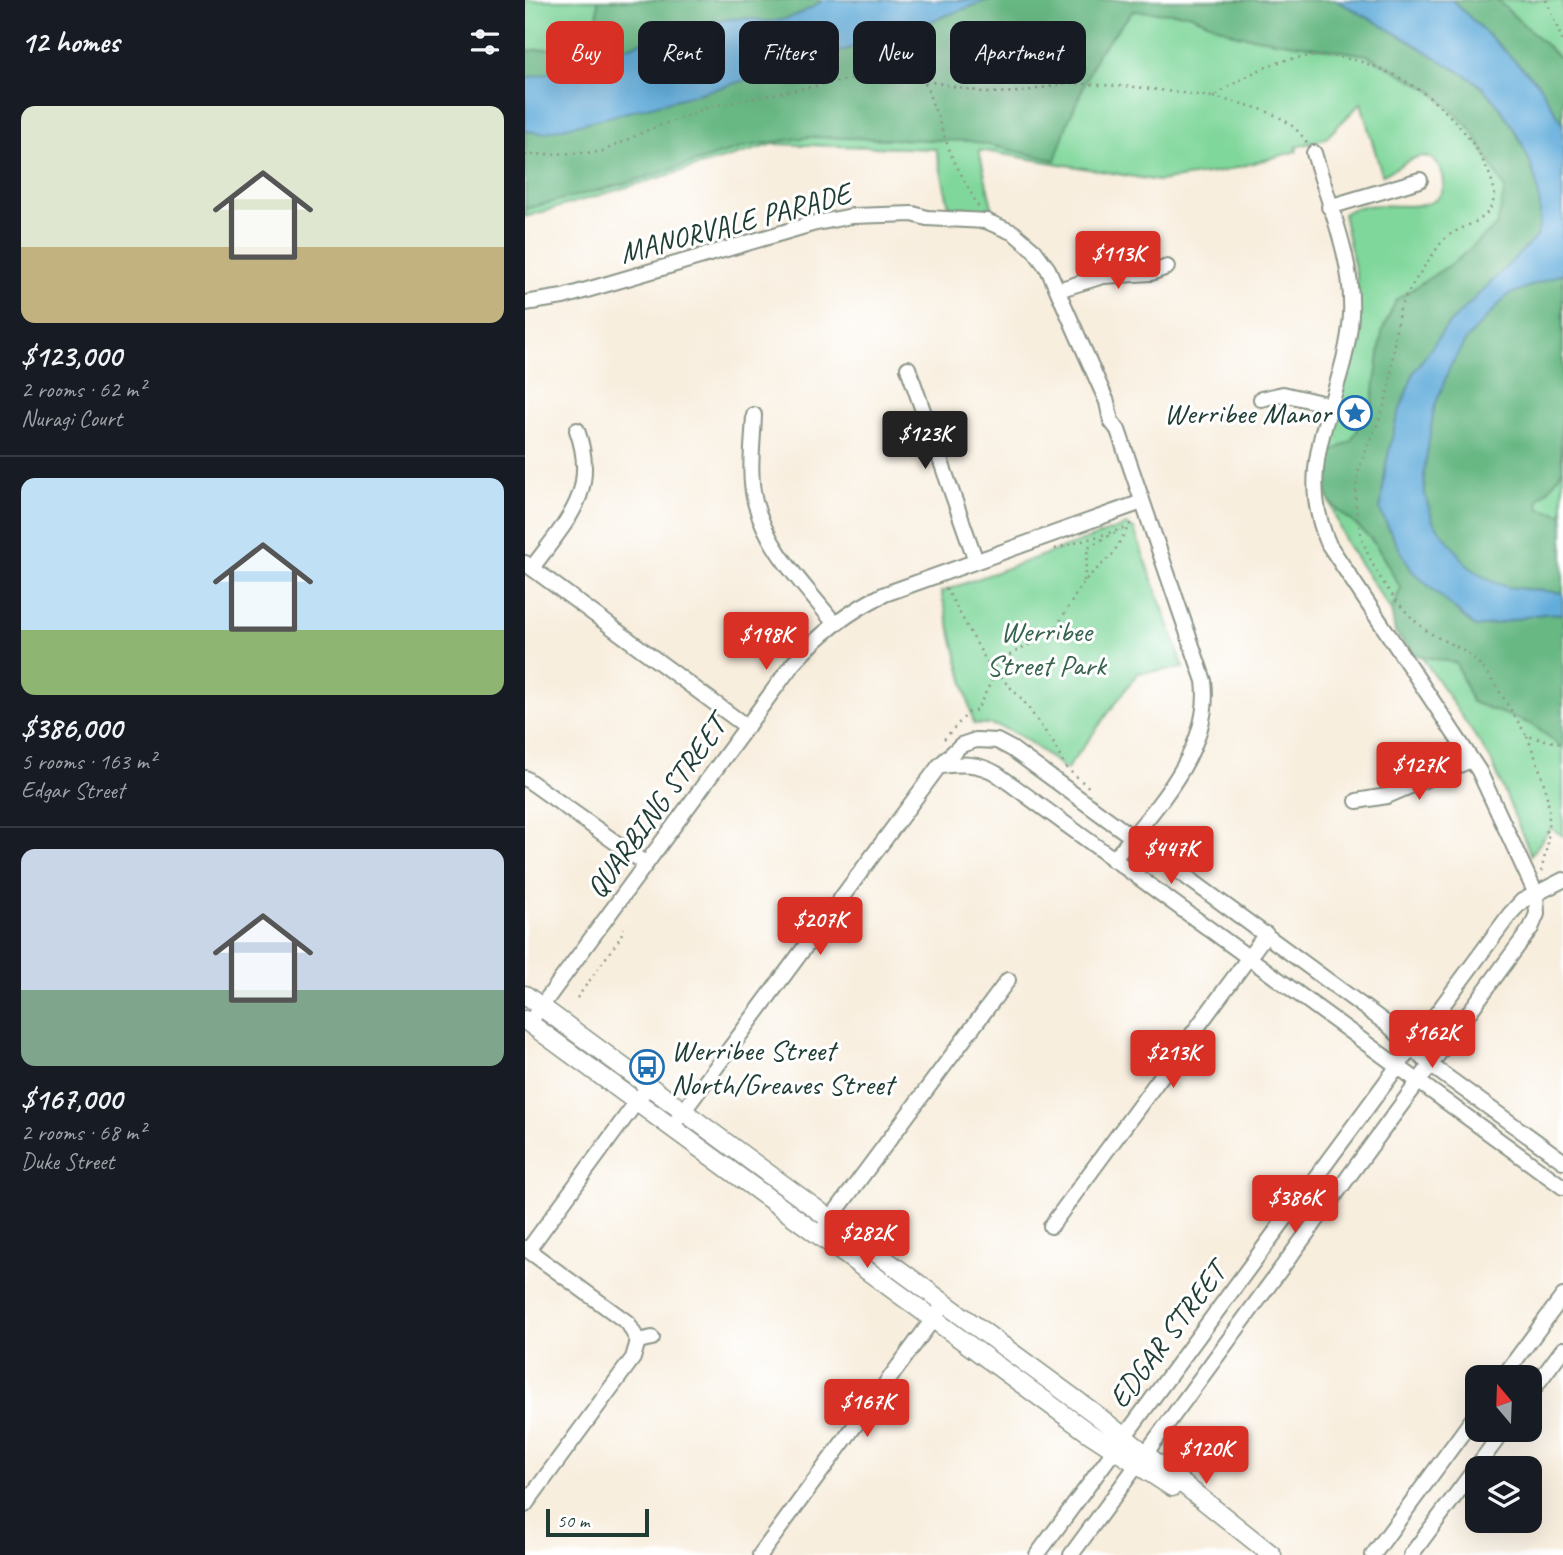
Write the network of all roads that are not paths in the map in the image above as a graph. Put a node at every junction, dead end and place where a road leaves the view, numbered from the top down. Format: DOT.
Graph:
graph roads {
  1 [pos="1314,153"];
  2 [pos="1420,180"];
  3 [pos="1329,207"];
  4 [pos="1167,267"];
  5 [pos="1058,290"];
  6 [pos="525,303"];
  7 [pos="908,368"];
  8 [pos="1261,399"];
  9 [pos="1329,405"];
  10 [pos="754,415"];
  11 [pos="576,430"];
  12 [pos="1142,502"];
  13 [pos="976,562"];
  14 [pos="529,565"];
  15 [pos="835,624"];
  16 [pos="747,727"];
  17 [pos="1471,760"];
  18 [pos="939,766"];
  19 [pos="525,778"];
  20 [pos="1357,801"];
  21 [pos="1133,836"];
  22 [pos="1113,860"];
  23 [pos="646,864"];
  24 [pos="1563,880"];
  25 [pos="1536,894"];
  26 [pos="1266,934"];
  27 [pos="1248,958"];
  28 [pos="1008,980"];
  29 [pos="525,995"];
  30 [pos="541,1007"];
  31 [pos="527,1021"];
  32 [pos="1411,1047"];
  33 [pos="1429,1064"];
  34 [pos="1397,1067"];
  35 [pos="1418,1082"];
  36 [pos="649,1086"];
  37 [pos="637,1101"];
  38 [pos="683,1112"];
  39 [pos="672,1127"];
  40 [pos="1563,1161"];
  41 [pos="1563,1187"];
  42 [pos="1051,1226"];
  43 [pos="825,1227"];
  44 [pos="526,1249"];
  45 [pos="1563,1296"];
  46 [pos="944,1303"];
  47 [pos="934,1319"];
  48 [pos="1563,1349"];
  49 [pos="1512,1365"];
  50 [pos="1542,1377"];
  51 [pos="1465,1429"];
  52 [pos="1495,1442"];
  53 [pos="1120,1444"];
  54 [pos="1141,1459"];
  55 [pos="525,1505"];
  56 [pos="760,1555"];
  57 [pos="1037,1555"];
  58 [pos="1072,1555"];
  59 [pos="1272,1555"];
  60 [pos="1373,1555"];
  61 [pos="1411,1555"];
  1 -- 3 [label="street"];
  2 -- 3 [label="street"];
  3 -- 9 [label="street"];
  4 -- 5 [label="street"];
  5 -- 6 [label="street, MANORVALE PARADE"];
  5 -- 12 [label="street, MANORVALE PARADE"];
  7 -- 13 [label="street"];
  8 -- 9 [label="street"];
  9 -- 17 [label="street"];
  10 -- 15 [label="street"];
  11 -- 14 [label="street"];
  12 -- 13 [label="street, QUARBING STREET"];
  12 -- 21 [label="street, MANORVALE PARADE"];
  13 -- 15 [label="street, QUARBING STREET"];
  14 -- 16 [label="street"];
  15 -- 16 [label="street, QUARBING STREET"];
  16 -- 23 [label="street, QUARBING STREET"];
  17 -- 20 [label="street"];
  17 -- 25 [label="street"];
  18 -- 21 [label="street"];
  18 -- 22 [label="street"];
  18 -- 38 [label="street"];
  19 -- 23 [label="street"];
  21 -- 22 [label="street, MANORVALE PARADE"];
  21 -- 26 [label="street"];
  22 -- 27 [label="street"];
  23 -- 30 [label="street, QUARBING STREET"];
  24 -- 25 [label="street"];
  25 -- 32 [label="street, EDGAR STREET"];
  25 -- 33 [label="street, EDGAR STREET"];
  26 -- 27 [label="street"];
  26 -- 32 [label="street"];
  27 -- 34 [label="street"];
  27 -- 42 [label="street"];
  28 -- 43 [label="street"];
  29 -- 30 [label="street"];
  30 -- 31 [label="street, QUARBING STREET"];
  30 -- 36 [label="street"];
  31 -- 37 [label="street"];
  32 -- 33 [label="street"];
  32 -- 34 [label="street, EDGAR STREET"];
  33 -- 35 [label="street, EDGAR STREET"];
  33 -- 40 [label="street"];
  34 -- 35 [label="street"];
  34 -- 53 [label="street, EDGAR STREET"];
  35 -- 41 [label="street"];
  35 -- 54 [label="street, EDGAR STREET"];
  36 -- 37 [label="street"];
  36 -- 38 [label="street"];
  37 -- 39 [label="street"];
  37 -- 44 [label="street"];
  38 -- 39 [label="street"];
  38 -- 43 [label="street"];
  39 -- 43 [label="street"];
  43 -- 46 [label="street"];
  43 -- 47 [label="street"];
  44 -- 55 [label="street"];
  45 -- 49 [label="street"];
  46 -- 47 [label="street"];
  46 -- 53 [label="street"];
  47 -- 53 [label="street"];
  47 -- 56 [label="street"];
  48 -- 50 [label="street"];
  51 -- 60 [label="street"];
  52 -- 61 [label="street"];
  53 -- 54 [label="street"];
  53 -- 57 [label="street, EDGAR STREET"];
  54 -- 58 [label="street, EDGAR STREET"];
  54 -- 59 [label="street"];
}
